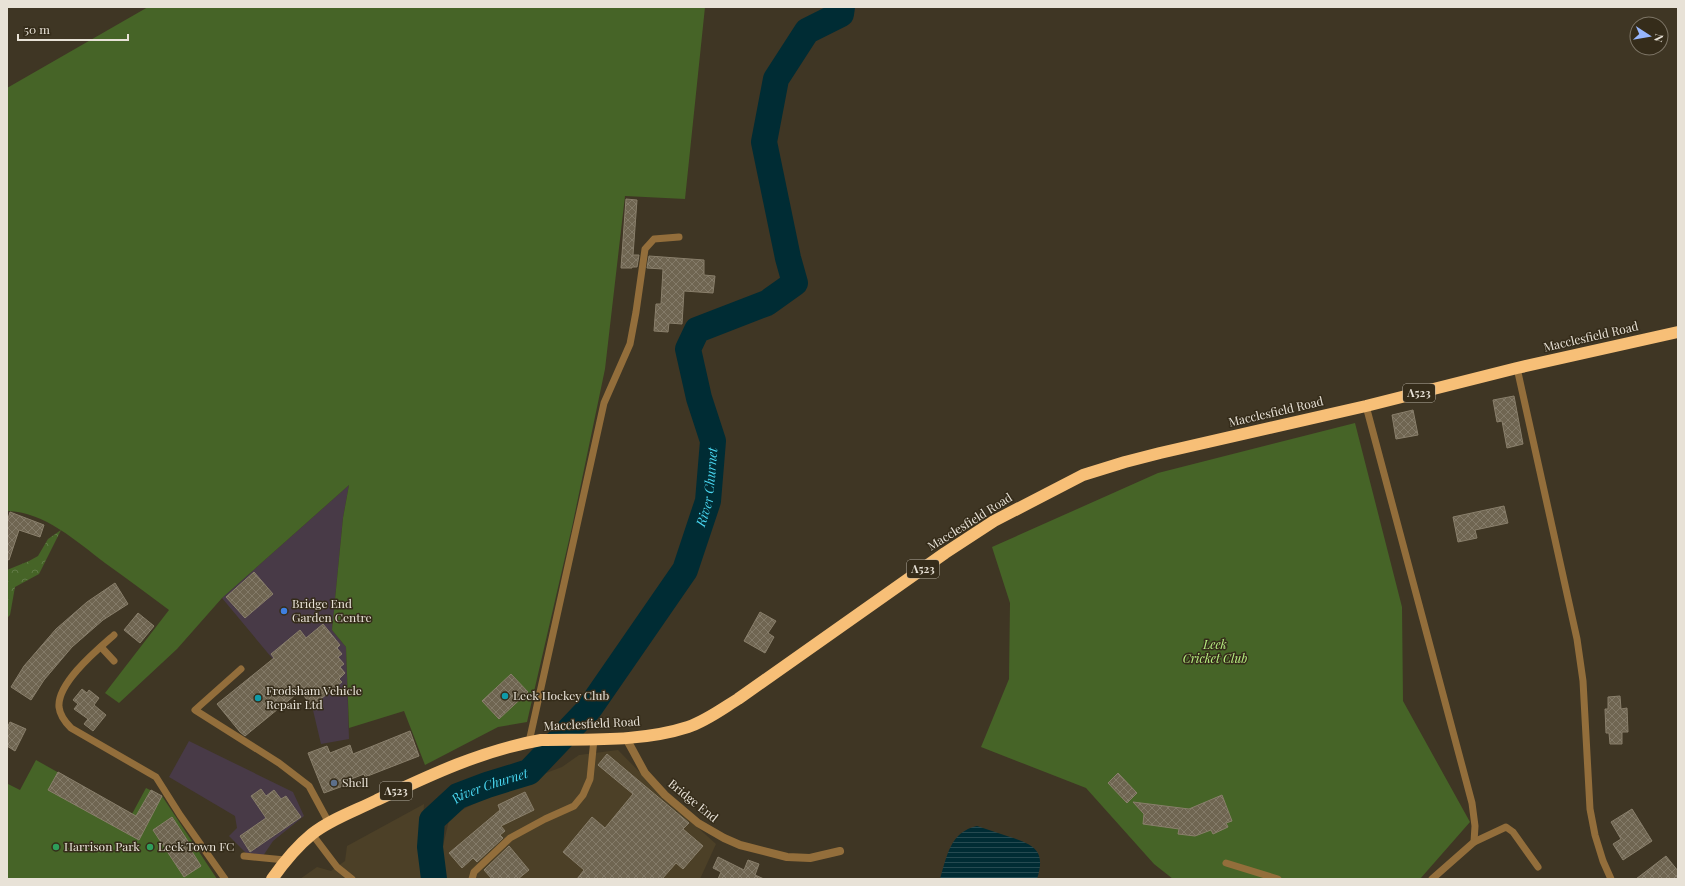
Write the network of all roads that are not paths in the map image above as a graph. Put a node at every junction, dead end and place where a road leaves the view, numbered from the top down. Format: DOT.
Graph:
graph roads {
  1 [pos="679,237"];
  2 [pos="1678,332"];
  3 [pos="1517,368"];
  4 [pos="1366,406"];
  5 [pos="114,635"];
  6 [pos="101,647"];
  7 [pos="114,660"];
  8 [pos="241,669"];
  9 [pos="626,738"];
  10 [pos="589,739"];
  11 [pos="529,742"];
  12 [pos="329,823"];
  13 [pos="312,834"];
  14 [pos="1474,842"];
  15 [pos="840,851"];
  16 [pos="244,856"];
  17 [pos="285,860"];
  18 [pos="1226,863"];
  19 [pos="1538,867"];
  20 [pos="225,879"];
  21 [pos="272,879"];
  22 [pos="352,879"];
  23 [pos="472,879"];
  24 [pos="1278,879"];
  25 [pos="1432,879"];
  26 [pos="1611,879"];
  1 -- 11 [label="lane"];
  2 -- 3 [label="highway, Macclesfield Road / A523"];
  3 -- 4 [label="highway, Macclesfield Road / A523"];
  3 -- 26 [label="lane"];
  4 -- 9 [label="highway, Macclesfield Road / A523"];
  4 -- 14 [label="lane"];
  5 -- 6 [label="lane"];
  6 -- 7 [label="lane"];
  6 -- 20 [label="lane"];
  8 -- 12 [label="lane"];
  9 -- 10 [label="highway, Macclesfield Road / A523"];
  9 -- 15 [label="street, Bridge End"];
  10 -- 11 [label="highway, Macclesfield Road / A523"];
  10 -- 23 [label="lane"];
  11 -- 12 [label="highway, Macclesfield Road / A523"];
  12 -- 13 [label="highway, Macclesfield Road / A523"];
  13 -- 17 [label="highway, Macclesfield Road / A523"];
  13 -- 22 [label="lane"];
  14 -- 19 [label="lane"];
  14 -- 25 [label="lane"];
  16 -- 17 [label="lane"];
  17 -- 21 [label="highway, Macclesfield Road / A523"];
  18 -- 24 [label="lane"];
}
